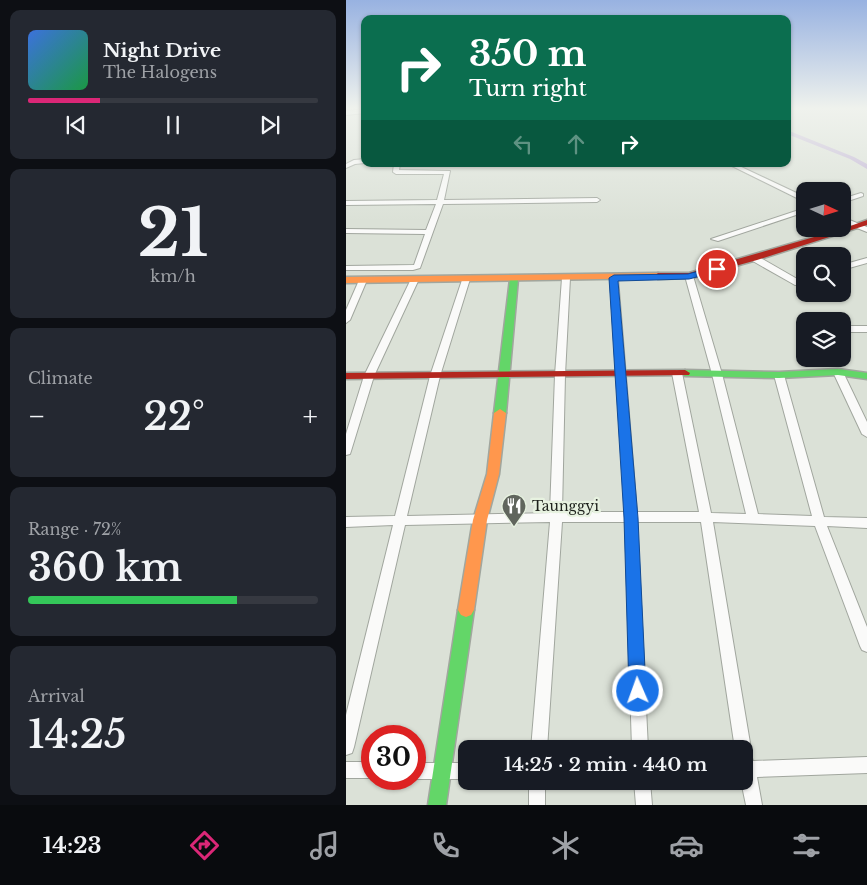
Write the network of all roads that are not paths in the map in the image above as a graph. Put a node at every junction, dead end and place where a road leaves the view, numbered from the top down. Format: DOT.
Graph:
graph roads {
  1 [pos="361,161"];
  2 [pos="397,167"];
  3 [pos="737,167"];
  4 [pos="347,168"];
  5 [pos="861,195"];
  6 [pos="796,196"];
  7 [pos="851,198"];
  8 [pos="597,200"];
  9 [pos="440,202"];
  10 [pos="346,203"];
  11 [pos="796,213"];
  12 [pos="851,222"];
  13 [pos="863,226"];
  14 [pos="346,231"];
  15 [pos="429,232"];
  16 [pos="715,239"];
  17 [pos="754,258"];
  18 [pos="866,260"];
  19 [pos="851,265"];
  20 [pos="346,268"];
  21 [pos="689,276"];
  22 [pos="566,278"];
  23 [pos="614,278"];
  24 [pos="415,279"];
  25 [pos="466,279"];
  26 [pos="514,279"];
  27 [pos="346,280"];
  28 [pos="363,280"];
  29 [pos="796,282"];
  30 [pos="346,320"];
  31 [pos="851,329"];
  32 [pos="867,329"];
  33 [pos="838,372"];
  34 [pos="677,373"];
  35 [pos="717,374"];
  36 [pos="504,375"];
  37 [pos="560,375"];
  38 [pos="621,375"];
  39 [pos="779,375"];
  40 [pos="346,376"];
  41 [pos="369,376"];
  42 [pos="435,376"];
  43 [pos="867,376"];
  44 [pos="867,434"];
  45 [pos="346,452"];
  46 [pos="556,517"];
  47 [pos="631,518"];
  48 [pos="706,518"];
  49 [pos="753,519"];
  50 [pos="480,520"];
  51 [pos="346,522"];
  52 [pos="401,522"];
  53 [pos="820,523"];
  54 [pos="867,523"];
  55 [pos="867,646"];
  56 [pos="540,740"];
  57 [pos="640,740"];
  58 [pos="742,740"];
  59 [pos="346,747"];
  60 [pos="753,765"];
  61 [pos="867,765"];
  62 [pos="346,770"];
  63 [pos="361,770"];
  64 [pos="426,771"];
  65 [pos="441,771"];
  66 [pos="458,771"];
  67 [pos="537,790"];
  68 [pos="643,790"];
  69 [pos="751,790"];
  70 [pos="437,805"];
  71 [pos="537,805"];
  72 [pos="644,805"];
  73 [pos="754,805"];
  1 -- 4 [label="street"];
  2 -- 9 [label="street"];
  3 -- 6 [label="street"];
  5 -- 7 [label="street"];
  8 -- 9 [label="street"];
  9 -- 10 [label="street"];
  9 -- 15 [label="street"];
  11 -- 16 [label="street"];
  12 -- 13 [label="street"];
  13 -- 17 [label="street"];
  14 -- 15 [label="street"];
  15 -- 20 [label="street"];
  17 -- 21 [label="street"];
  17 -- 29 [label="street"];
  18 -- 19 [label="street"];
  21 -- 23 [label="street"];
  21 -- 35 [label="street"];
  22 -- 23 [label="street"];
  22 -- 26 [label="street"];
  22 -- 37 [label="street"];
  23 -- 38 [label="street"];
  24 -- 25 [label="street"];
  24 -- 28 [label="street"];
  24 -- 41 [label="street"];
  25 -- 26 [label="street"];
  25 -- 42 [label="street"];
  26 -- 36 [label="street"];
  27 -- 28 [label="street"];
  28 -- 30 [label="street"];
  31 -- 32 [label="street"];
  33 -- 39 [label="street"];
  33 -- 43 [label="street"];
  33 -- 44 [label="street"];
  34 -- 35 [label="street"];
  34 -- 38 [label="street"];
  34 -- 48 [label="street"];
  35 -- 39 [label="street"];
  35 -- 49 [label="street"];
  36 -- 37 [label="street"];
  36 -- 42 [label="street"];
  36 -- 50 [label="street"];
  37 -- 38 [label="street"];
  37 -- 46 [label="street"];
  38 -- 47 [label="street"];
  39 -- 53 [label="street"];
  40 -- 41 [label="street"];
  41 -- 42 [label="street"];
  41 -- 45 [label="street"];
  42 -- 52 [label="street"];
  46 -- 47 [label="street"];
  46 -- 50 [label="street"];
  46 -- 56 [label="street"];
  47 -- 48 [label="street"];
  47 -- 57 [label="street"];
  48 -- 49 [label="street"];
  48 -- 58 [label="street"];
  49 -- 53 [label="street"];
  50 -- 52 [label="street"];
  50 -- 65 [label="street"];
  51 -- 52 [label="street"];
  52 -- 59 [label="street"];
  53 -- 54 [label="street"];
  53 -- 55 [label="street"];
  60 -- 61 [label="street"];
  62 -- 63 [label="street"];
  64 -- 65 [label="street"];
  65 -- 66 [label="street"];
  65 -- 70 [label="street"];
  67 -- 71 [label="street"];
  68 -- 72 [label="street"];
  69 -- 73 [label="street"];
}
